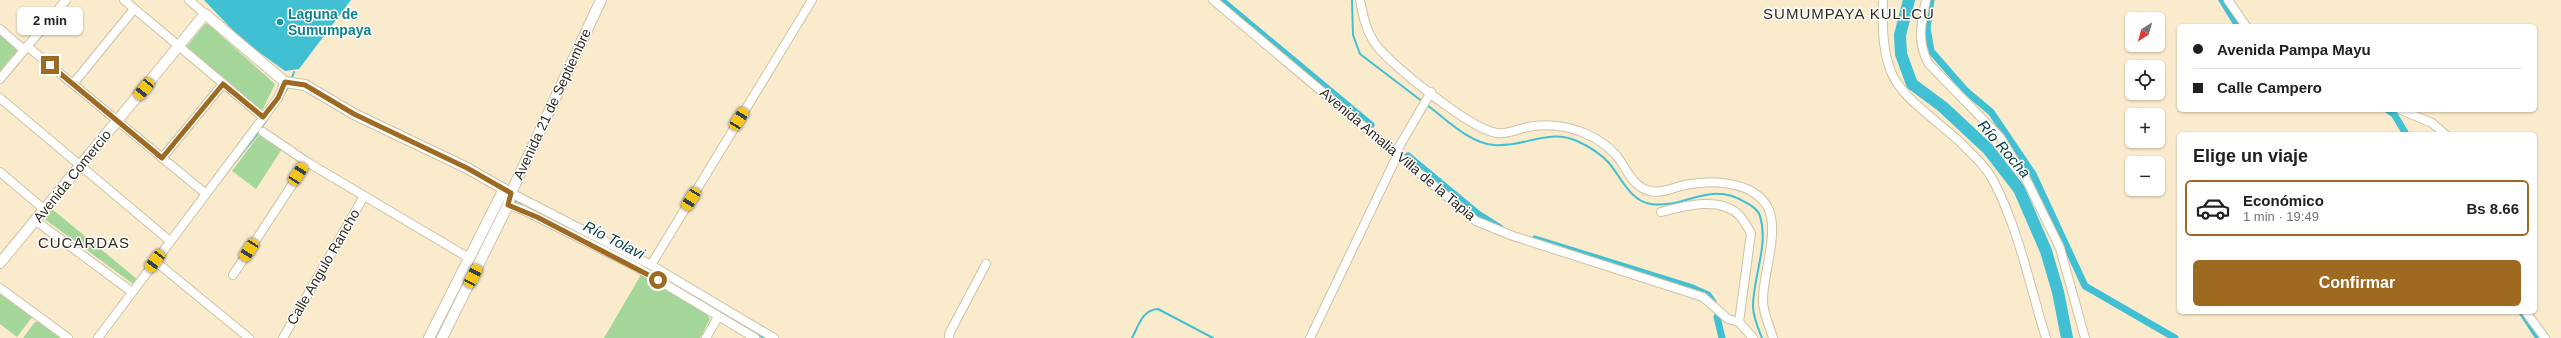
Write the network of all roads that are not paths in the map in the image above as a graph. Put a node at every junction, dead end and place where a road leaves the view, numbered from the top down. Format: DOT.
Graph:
graph roads {
  1 [pos="66,0"];
  2 [pos="124,0"];
  3 [pos="189,0"];
  4 [pos="601,0"];
  5 [pos="812,0"];
  6 [pos="1213,0"];
  7 [pos="1360,0"];
  8 [pos="1883,0"];
  9 [pos="1926,0"];
  10 [pos="2228,0"];
  11 [pos="134,9"];
  12 [pos="206,14"];
  13 [pos="2245,24"];
  14 [pos="0,29"];
  15 [pos="179,46"];
  16 [pos="26,48"];
  17 [pos="0,79"];
  18 [pos="285,82"];
  19 [pos="73,84"];
  20 [pos="223,84"];
  21 [pos="1430,95"];
  22 [pos="0,98"];
  23 [pos="2406,112"];
  24 [pos="263,117"];
  25 [pos="118,121"];
  26 [pos="264,132"];
  27 [pos="2442,132"];
  28 [pos="1397,153"];
  29 [pos="162,158"];
  30 [pos="307,162"];
  31 [pos="80,166"];
  32 [pos="0,172"];
  33 [pos="507,191"];
  34 [pos="206,194"];
  35 [pos="364,196"];
  36 [pos="508,205"];
  37 [pos="45,210"];
  38 [pos="1661,212"];
  39 [pos="36,221"];
  40 [pos="170,241"];
  41 [pos="469,258"];
  42 [pos="0,263"];
  43 [pos="158,263"];
  44 [pos="986,264"];
  45 [pos="651,265"];
  46 [pos="233,275"];
  47 [pos="0,288"];
  48 [pos="132,292"];
  49 [pos="2527,314"];
  50 [pos="718,317"];
  51 [pos="1739,322"];
  52 [pos="68,338"];
  53 [pos="98,338"];
  54 [pos="249,338"];
  55 [pos="283,338"];
  56 [pos="429,338"];
  57 [pos="442,338"];
  58 [pos="706,338"];
  59 [pos="755,338"];
  60 [pos="774,338"];
  61 [pos="949,338"];
  62 [pos="1310,338"];
  63 [pos="1753,338"];
  64 [pos="1773,338"];
  65 [pos="2046,338"];
  66 [pos="2085,338"];
  67 [pos="2545,338"];
  1 -- 16 [label="street"];
  2 -- 11 [label="street"];
  3 -- 12 [label="street"];
  4 -- 33 [label="street, Avenida 21 de Septiembre"];
  5 -- 45 [label="street"];
  6 -- 28 [label="street, Avenida Amalia Villa de la Tapia"];
  7 -- 21 [label="street"];
  8 -- 65 [label="street"];
  9 -- 66 [label="street"];
  10 -- 13 [label="street"];
  11 -- 15 [label="street"];
  11 -- 19 [label="street"];
  12 -- 15 [label="street, Avenida Comercio"];
  12 -- 18 [label="street"];
  14 -- 16 [label="street"];
  15 -- 20 [label="street"];
  15 -- 25 [label="street, Avenida Comercio"];
  16 -- 17 [label="street"];
  16 -- 19 [label="street"];
  18 -- 24 [label="street"];
  18 -- 33 [label="street"];
  19 -- 25 [label="street"];
  20 -- 24 [label="street"];
  20 -- 29 [label="street"];
  21 -- 28 [label="street"];
  21 -- 64 [label="street"];
  22 -- 31 [label="street"];
  23 -- 27 [label="street"];
  24 -- 34 [label="street"];
  25 -- 29 [label="street"];
  25 -- 31 [label="street, Avenida Comercio"];
  26 -- 30 [label="street"];
  28 -- 51 [label="street, Avenida Amalia Villa de la Tapia"];
  28 -- 62 [label="street"];
  29 -- 34 [label="street"];
  30 -- 35 [label="street"];
  30 -- 46 [label="street"];
  31 -- 37 [label="street, Avenida Comercio"];
  31 -- 40 [label="street"];
  32 -- 37 [label="street"];
  33 -- 36 [label="street, Avenida 21 de Septiembre"];
  33 -- 41 [label="street, Avenida 21 de Septiembre"];
  33 -- 45 [label="street"];
  34 -- 40 [label="street"];
  35 -- 41 [label="street"];
  35 -- 55 [label="street, Calle Angulo Rancho"];
  36 -- 50 [label="street"];
  36 -- 57 [label="street, Avenida 21 de Septiembre"];
  37 -- 39 [label="street, Avenida Comercio"];
  38 -- 51 [label="street"];
  39 -- 42 [label="street, Avenida Comercio"];
  39 -- 48 [label="street"];
  40 -- 43 [label="street"];
  41 -- 56 [label="street, Avenida 21 de Septiembre"];
  43 -- 48 [label="street"];
  43 -- 54 [label="street"];
  44 -- 61 [label="street"];
  45 -- 60 [label="street"];
  47 -- 52 [label="street"];
  48 -- 53 [label="street"];
  49 -- 67 [label="street"];
  50 -- 58 [label="street"];
  50 -- 59 [label="street"];
  51 -- 63 [label="street, Avenida Amalia Villa de la Tapia"];
}
